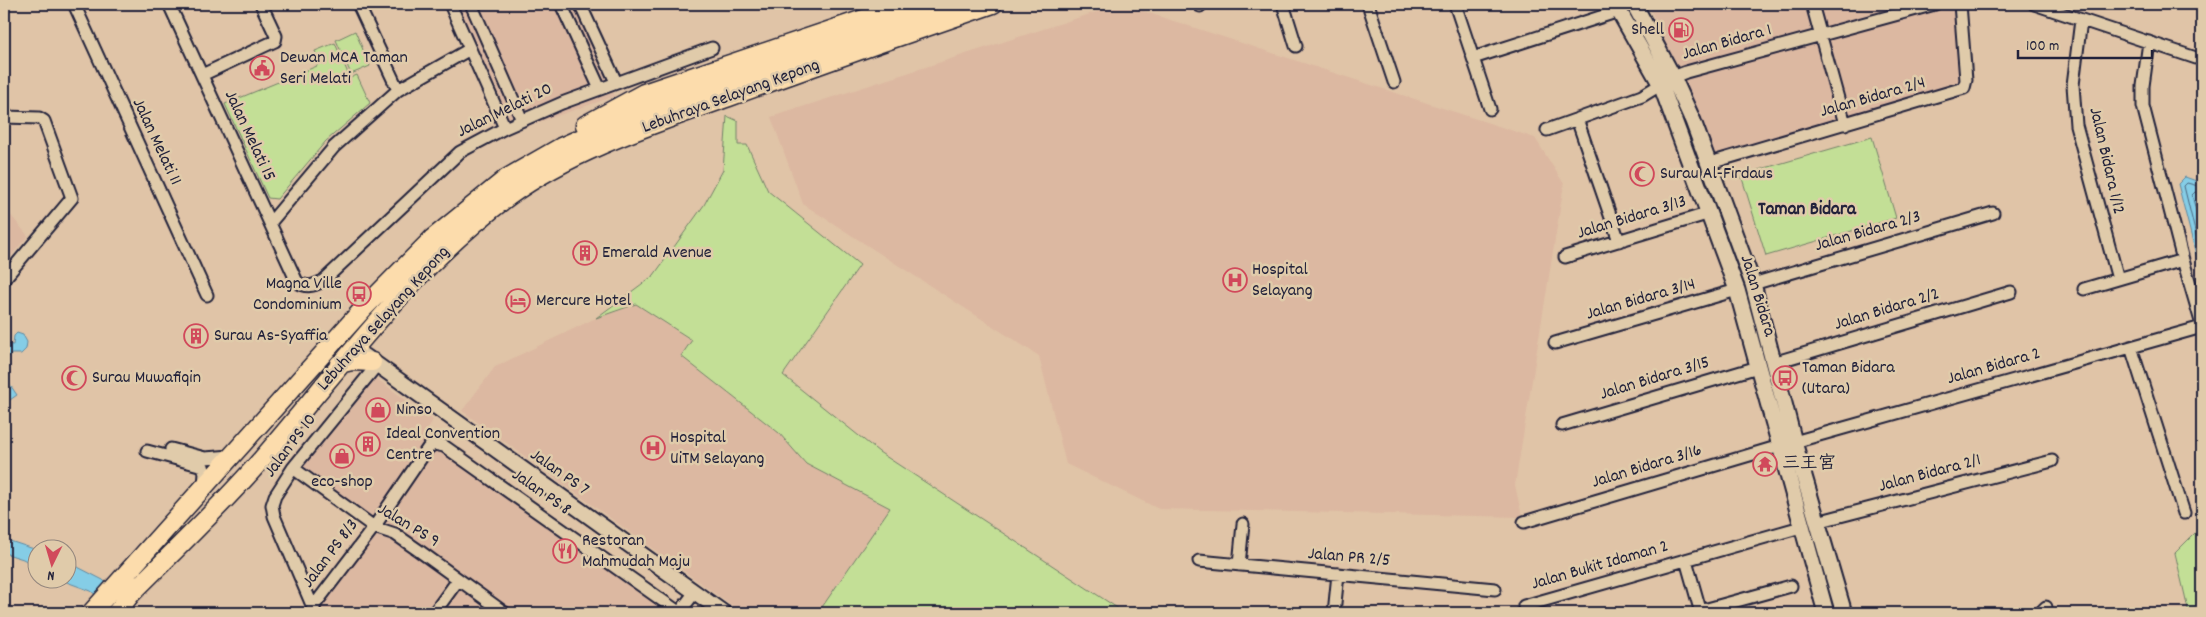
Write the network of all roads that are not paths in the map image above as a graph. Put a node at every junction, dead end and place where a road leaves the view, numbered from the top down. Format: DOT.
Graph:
graph roads {
  1 [pos="74,4"];
  2 [pos="169,4"];
  3 [pos="261,4"];
  4 [pos="358,4"];
  5 [pos="450,4"];
  6 [pos="471,4"];
  7 [pos="561,4"];
  8 [pos="582,4"];
  9 [pos="948,4"];
  10 [pos="993,4"];
  11 [pos="1283,4"];
  12 [pos="1368,4"];
  13 [pos="1455,4"];
  14 [pos="1634,4"];
  15 [pos="1812,4"];
  16 [pos="1934,4"];
  17 [pos="1960,4"];
  18 [pos="2034,4"];
  19 [pos="1619,6"];
  20 [pos="917,7"];
  21 [pos="2081,20"];
  22 [pos="1820,35"];
  23 [pos="2149,42"];
  24 [pos="1296,46"];
  25 [pos="712,48"];
  26 [pos="470,49"];
  27 [pos="1473,58"];
  28 [pos="2202,60"];
  29 [pos="202,75"];
  30 [pos="1667,81"];
  31 [pos="616,82"];
  32 [pos="1394,82"];
  33 [pos="600,88"];
  34 [pos="398,90"];
  35 [pos="1490,109"];
  36 [pos="4,117"];
  37 [pos="1577,119"];
  38 [pos="522,120"];
  39 [pos="1845,124"];
  40 [pos="505,128"];
  41 [pos="1547,130"];
  42 [pos="561,147"];
  43 [pos="1710,163"];
  44 [pos="1710,213"];
  45 [pos="1993,213"];
  46 [pos="270,223"];
  47 [pos="1619,241"];
  48 [pos="1565,257"];
  49 [pos="2183,260"];
  50 [pos="2118,279"];
  51 [pos="4,280"];
  52 [pos="297,282"];
  53 [pos="1753,284"];
  54 [pos="2084,289"];
  55 [pos="1737,290"];
  56 [pos="2011,292"];
  57 [pos="207,295"];
  58 [pos="351,323"];
  59 [pos="2202,326"];
  60 [pos="371,330"];
  61 [pos="1555,344"];
  62 [pos="2131,347"];
  63 [pos="354,349"];
  64 [pos="1773,362"];
  65 [pos="340,364"];
  66 [pos="374,364"];
  67 [pos="1758,367"];
  68 [pos="1562,425"];
  69 [pos="1787,444"];
  70 [pos="150,447"];
  71 [pos="428,448"];
  72 [pos="167,452"];
  73 [pos="231,456"];
  74 [pos="2052,460"];
  75 [pos="293,468"];
  76 [pos="203,490"];
  77 [pos="2184,513"];
  78 [pos="1524,522"];
  79 [pos="1817,522"];
  80 [pos="1243,524"];
  81 [pos="374,527"];
  82 [pos="1802,527"];
  83 [pos="1686,560"];
  84 [pos="1199,561"];
  85 [pos="1239,565"];
  86 [pos="1338,574"];
  87 [pos="458,580"];
  88 [pos="1791,586"];
  89 [pos="1495,589"];
  90 [pos="124,590"];
  91 [pos="695,592"];
  92 [pos="1524,606"];
  93 [pos="314,610"];
  94 [pos="1700,612"];
  95 [pos="91,613"];
  96 [pos="116,613"];
  97 [pos="434,613"];
  98 [pos="505,613"];
  99 [pos="680,613"];
  100 [pos="724,613"];
  101 [pos="1334,613"];
  102 [pos="1826,613"];
  103 [pos="1844,613"];
  1 -- 57 [label="street, Jalan Melati 11"];
  2 -- 29 [label="street, Jalan Melati 15"];
  3 -- 29 [label="street"];
  4 -- 34 [label="street"];
  5 -- 26 [label="street"];
  6 -- 38 [label="street"];
  7 -- 33 [label="street"];
  8 -- 31 [label="street"];
  9 -- 20 [label="main road, Lebuhraya Selayang Kepong"];
  10 -- 60 [label="main road, Lebuhraya Selayang Kepong"];
  11 -- 24 [label="street"];
  12 -- 32 [label="street"];
  13 -- 27 [label="street"];
  14 -- 30 [label="main road, Jalan Bidara"];
  15 -- 22 [label="street"];
  16 -- 22 [label="street, Jalan Bidara 1"];
  17 -- 39 [label="street, Jalan Bidara 2/4"];
  18 -- 21 [label="street"];
  19 -- 27 [label="street"];
  19 -- 30 [label="main road, Jalan Bidara"];
  20 -- 42 [label="main road, Lebuhraya Selayang Kepong"];
  20 -- 42 [label="main road"];
  21 -- 23 [label="street"];
  21 -- 50 [label="street, Jalan Bidara 1/12"];
  22 -- 30 [label="street, Jalan Bidara 1"];
  22 -- 39 [label="street"];
  23 -- 28 [label="street"];
  23 -- 49 [label="street"];
  25 -- 31 [label="street, Jalan Melati 20"];
  26 -- 34 [label="street"];
  26 -- 40 [label="street"];
  27 -- 35 [label="street"];
  29 -- 46 [label="street, Jalan Melati 15"];
  30 -- 37 [label="street, Jalan Bidara 1"];
  30 -- 43 [label="main road, Jalan Bidara"];
  30 -- 44 [label="main road, Jalan Bidara"];
  31 -- 33 [label="street, Jalan Melati 20"];
  33 -- 38 [label="street, Jalan Melati 20"];
  34 -- 46 [label="street"];
  36 -- 51 [label="street"];
  37 -- 41 [label="street, Jalan Bidara 1"];
  37 -- 47 [label="street"];
  38 -- 40 [label="street, Jalan Melati 20"];
  39 -- 43 [label="street, Jalan Bidara 2/4"];
  40 -- 52 [label="street, Jalan Melati 20"];
  42 -- 58 [label="main road, Lebuhraya Selayang Kepong"];
  43 -- 53 [label="main road, Jalan Bidara"];
  44 -- 47 [label="street, Jalan Bidara 3/13"];
  44 -- 55 [label="main road, Jalan Bidara"];
  45 -- 53 [label="street, Jalan Bidara 2/3"];
  46 -- 52 [label="street, Jalan Melati 15"];
  47 -- 48 [label="street, Jalan Bidara 3/13"];
  49 -- 50 [label="street"];
  49 -- 59 [label="street"];
  50 -- 54 [label="street"];
  53 -- 64 [label="main road, Jalan Bidara"];
  55 -- 61 [label="street, Jalan Bidara 3/14"];
  55 -- 67 [label="main road, Jalan Bidara"];
  56 -- 64 [label="street, Jalan Bidara 2/2"];
  58 -- 63 [label="main road"];
  58 -- 73 [label="main road, Lebuhraya Selayang Kepong"];
  59 -- 62 [label="street, Jalan Bidara 2"];
  60 -- 63 [label="main road, Lebuhraya Selayang Kepong"];
  60 -- 66 [label="street"];
  62 -- 69 [label="street, Jalan Bidara 2"];
  62 -- 77 [label="street"];
  63 -- 65 [label="main road, Lebuhraya Selayang Kepong"];
  63 -- 66 [label="street, Jalan PS 7"];
  64 -- 69 [label="main road, Jalan Bidara"];
  65 -- 66 [label="main road"];
  65 -- 90 [label="main road, Lebuhraya Selayang Kepong"];
  66 -- 75 [label="street, Jalan PS 10"];
  66 -- 91 [label="street, Jalan PS 7"];
  67 -- 68 [label="street, Jalan Bidara 3/15"];
  67 -- 69 [label="main road, Jalan Bidara"];
  69 -- 78 [label="street, Jalan Bidara 3/16"];
  69 -- 79 [label="main road, Jalan Bidara"];
  69 -- 82 [label="main road, Jalan Bidara"];
  70 -- 72 [label="street"];
  71 -- 81 [label="street, Jalan PS 8/3"];
  71 -- 99 [label="street, Jalan PS 8"];
  72 -- 73 [label="street"];
  72 -- 76 [label="street"];
  73 -- 76 [label="main road, Lebuhraya Selayang Kepong"];
  74 -- 79 [label="street, Jalan Bidara 2/1"];
  75 -- 81 [label="street, Jalan PS 9"];
  75 -- 93 [label="street, Jalan PS 10"];
  76 -- 90 [label="main road, Lebuhraya Selayang Kepong"];
  79 -- 103 [label="main road, Jalan Bidara"];
  80 -- 85 [label="street"];
  81 -- 87 [label="street, Jalan PS 9"];
  81 -- 93 [label="street, Jalan PS 8/3"];
  82 -- 83 [label="street, Jalan Bukit Idaman 2"];
  82 -- 102 [label="main road, Jalan Bidara"];
  83 -- 92 [label="street, Jalan Bukit Idaman 2"];
  83 -- 94 [label="street, Jalan Bukit Idaman 2"];
  84 -- 85 [label="street, Jalan PR 2/5"];
  85 -- 86 [label="street, Jalan PR 2/5"];
  86 -- 89 [label="street, Jalan PR 2/5"];
  86 -- 101 [label="street"];
  87 -- 97 [label="street"];
  87 -- 98 [label="street, Jalan PS 9"];
  88 -- 94 [label="street"];
  90 -- 95 [label="main road, Lebuhraya Selayang Kepong"];
  90 -- 96 [label="main road, Lebuhraya Selayang Kepong"];
  91 -- 99 [label="street"];
  91 -- 100 [label="street, Jalan PS 7"];
}
